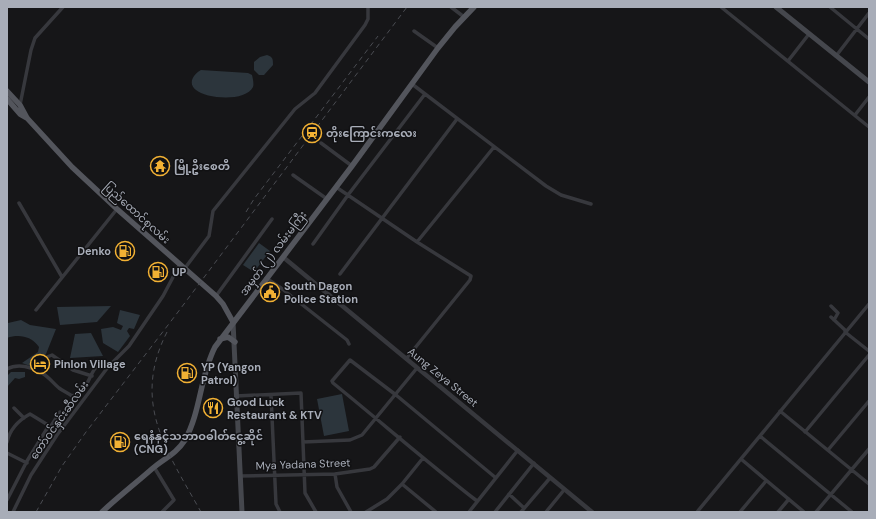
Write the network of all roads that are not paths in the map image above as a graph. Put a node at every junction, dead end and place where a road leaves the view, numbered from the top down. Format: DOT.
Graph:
graph roads {
  1 [pos="63,7"];
  2 [pos="368,7"];
  3 [pos="450,7"];
  4 [pos="474,7"];
  5 [pos="721,7"];
  6 [pos="776,7"];
  7 [pos="831,7"];
  8 [pos="869,13"];
  9 [pos="464,17"];
  10 [pos="857,29"];
  11 [pos="414,31"];
  12 [pos="809,34"];
  13 [pos="869,39"];
  14 [pos="438,48"];
  15 [pos="836,56"];
  16 [pos="788,61"];
  17 [pos="869,82"];
  18 [pos="412,84"];
  19 [pos="7,91"];
  20 [pos="425,94"];
  21 [pos="869,97"];
  22 [pos="7,99"];
  23 [pos="20,105"];
  24 [pos="855,115"];
  25 [pos="27,118"];
  26 [pos="457,119"];
  27 [pos="869,127"];
  28 [pos="321,143"];
  29 [pos="494,146"];
  30 [pos="352,166"];
  31 [pos="293,175"];
  32 [pos="336,187"];
  33 [pos="348,195"];
  34 [pos="327,199"];
  35 [pos="18,203"];
  36 [pos="591,204"];
  37 [pos="117,209"];
  38 [pos="382,218"];
  39 [pos="272,219"];
  40 [pos="417,242"];
  41 [pos="313,244"];
  42 [pos="283,257"];
  43 [pos="183,266"];
  44 [pos="340,274"];
  45 [pos="62,277"];
  46 [pos="266,278"];
  47 [pos="216,296"];
  48 [pos="831,306"];
  49 [pos="868,307"];
  50 [pos="36,310"];
  51 [pos="233,322"];
  52 [pos="846,332"];
  53 [pos="220,339"];
  54 [pos="235,342"];
  55 [pos="349,344"];
  56 [pos="869,352"];
  57 [pos="869,355"];
  58 [pos="406,359"];
  59 [pos="108,366"];
  60 [pos="417,368"];
  61 [pos="7,369"];
  62 [pos="35,369"];
  63 [pos="92,376"];
  64 [pos="271,394"];
  65 [pos="396,395"];
  66 [pos="236,396"];
  67 [pos="869,401"];
  68 [pos="14,408"];
  69 [pos="780,411"];
  70 [pos="60,412"];
  71 [pos="24,418"];
  72 [pos="377,419"];
  73 [pos="48,426"];
  74 [pos="805,432"];
  75 [pos="760,436"];
  76 [pos="400,437"];
  77 [pos="7,442"];
  78 [pos="303,442"];
  79 [pos="869,449"];
  80 [pos="518,450"];
  81 [pos="828,450"];
  82 [pos="7,453"];
  83 [pos="423,458"];
  84 [pos="741,459"];
  85 [pos="26,463"];
  86 [pos="534,463"];
  87 [pos="154,467"];
  88 [pos="852,469"];
  89 [pos="304,474"];
  90 [pos="335,474"];
  91 [pos="275,475"];
  92 [pos="240,476"];
  93 [pos="496,478"];
  94 [pos="550,478"];
  95 [pos="766,481"];
  96 [pos="402,484"];
  97 [pos="869,484"];
  98 [pos="564,490"];
  99 [pos="509,494"];
  100 [pos="831,495"];
  101 [pos="789,499"];
  102 [pos="7,500"];
  103 [pos="477,501"];
  104 [pos="524,508"];
  105 [pos="13,512"];
  106 [pos="102,512"];
  107 [pos="162,512"];
  108 [pos="242,512"];
  109 [pos="280,512"];
  110 [pos="316,512"];
  111 [pos="351,512"];
  112 [pos="366,512"];
  113 [pos="436,512"];
  114 [pos="469,512"];
  115 [pos="495,512"];
  116 [pos="521,512"];
  117 [pos="546,512"];
  118 [pos="592,512"];
  119 [pos="697,512"];
  120 [pos="740,512"];
  121 [pos="778,512"];
  122 [pos="804,512"];
  123 [pos="816,512"];
  124 [pos="852,512"];
  1 -- 23 [label="street"];
  2 -- 43 [label="street, တော်ဝင်နှင်းဆီလမ်း"];
  3 -- 9 [label="street"];
  4 -- 9 [label="main road, အမှတ် (၂) လမ်းမကြီး"];
  5 -- 16 [label="street"];
  6 -- 12 [label="main road"];
  7 -- 10 [label="street"];
  8 -- 10 [label="street"];
  9 -- 14 [label="main road, အမှတ် (၂) လမ်းမကြီး"];
  10 -- 13 [label="street"];
  10 -- 15 [label="street"];
  11 -- 14 [label="street"];
  12 -- 15 [label="main road"];
  12 -- 16 [label="street"];
  14 -- 18 [label="main road, အမှတ် (၂) လမ်းမကြီး"];
  15 -- 17 [label="main road"];
  16 -- 24 [label="street"];
  18 -- 20 [label="street"];
  18 -- 30 [label="main road, အမှတ် (၂) လမ်းမကြီး"];
  19 -- 23 [label="main road, ပြည်ထောင်စုလမ်း"];
  20 -- 26 [label="street"];
  20 -- 33 [label="street"];
  21 -- 24 [label="street"];
  22 -- 25 [label="main road, ပြည်ထောင်စုလမ်း"];
  23 -- 25 [label="main road, ပြည်ထောင်စုလမ်း"];
  24 -- 27 [label="street"];
  25 -- 37 [label="main road, ပြည်ထောင်စုလမ်း"];
  26 -- 29 [label="street"];
  26 -- 38 [label="street"];
  28 -- 30 [label="street"];
  29 -- 36 [label="street"];
  29 -- 40 [label="street"];
  30 -- 32 [label="main road, အမှတ် (၂) လမ်းမကြီး"];
  31 -- 34 [label="street"];
  32 -- 33 [label="street"];
  32 -- 34 [label="main road, အမှတ် (၂) လမ်းမကြီး"];
  33 -- 38 [label="street"];
  33 -- 41 [label="street"];
  34 -- 42 [label="main road, အမှတ် (၂) လမ်းမကြီး"];
  35 -- 45 [label="street"];
  37 -- 43 [label="main road, ပြည်ထောင်စုလမ်း"];
  37 -- 45 [label="street"];
  38 -- 40 [label="street"];
  38 -- 44 [label="street"];
  39 -- 47 [label="street"];
  40 -- 58 [label="street"];
  42 -- 46 [label="main road, အမှတ် (၂) လမ်းမကြီး"];
  42 -- 58 [label="street, Aung Zeya Street"];
  43 -- 47 [label="main road, ပြည်ထောင်စုလမ်း"];
  43 -- 59 [label="street, တော်ဝင်နှင်းဆီလမ်း"];
  45 -- 50 [label="street"];
  46 -- 51 [label="main road, အမှတ် (၂) လမ်းမကြီး"];
  46 -- 55 [label="street"];
  47 -- 51 [label="main road, ပြည်ထောင်စုလမ်း"];
  48 -- 52 [label="street"];
  49 -- 52 [label="street"];
  51 -- 53 [label="main road, အမှတ် (၂) လမ်းမကြီး"];
  51 -- 54 [label="main road"];
  52 -- 56 [label="street"];
  52 -- 69 [label="street"];
  53 -- 54 [label="main road"];
  53 -- 87 [label="main road, အမှတ် (၂) လမ်းမကြီး"];
  54 -- 66 [label="main road"];
  57 -- 74 [label="street"];
  58 -- 60 [label="street, Aung Zeya Street"];
  59 -- 63 [label="street"];
  59 -- 105 [label="street, တော်ဝင်နှင်းဆီလမ်း"];
  60 -- 65 [label="street"];
  60 -- 80 [label="street, Aung Zeya Street"];
  61 -- 62 [label="street"];
  62 -- 63 [label="street"];
  62 -- 63 [label="street"];
  64 -- 66 [label="street"];
  64 -- 78 [label="street"];
  64 -- 91 [label="street"];
  65 -- 72 [label="street"];
  65 -- 72 [label="street"];
  65 -- 93 [label="street"];
  66 -- 92 [label="main road"];
  67 -- 81 [label="street"];
  68 -- 71 [label="street"];
  69 -- 74 [label="street"];
  69 -- 75 [label="street"];
  70 -- 73 [label="street"];
  71 -- 73 [label="street"];
  71 -- 77 [label="street"];
  72 -- 76 [label="street"];
  72 -- 78 [label="street"];
  73 -- 85 [label="street"];
  74 -- 81 [label="street"];
  75 -- 84 [label="street"];
  75 -- 100 [label="street"];
  76 -- 83 [label="street"];
  76 -- 90 [label="street, Mya Yadana Street"];
  78 -- 89 [label="street"];
  79 -- 88 [label="street"];
  80 -- 86 [label="street, Aung Zeya Street"];
  80 -- 93 [label="street"];
  81 -- 88 [label="street"];
  82 -- 85 [label="street"];
  83 -- 96 [label="street"];
  83 -- 103 [label="street"];
  84 -- 95 [label="street"];
  84 -- 119 [label="street"];
  85 -- 102 [label="street"];
  86 -- 94 [label="street, Aung Zeya Street"];
  86 -- 99 [label="street"];
  87 -- 106 [label="main road, အမှတ် (၂) လမ်းမကြီး"];
  87 -- 107 [label="street"];
  88 -- 97 [label="street"];
  88 -- 100 [label="street"];
  89 -- 90 [label="street, Mya Yadana Street"];
  89 -- 91 [label="street, Mya Yadana Street"];
  89 -- 110 [label="street"];
  90 -- 111 [label="street"];
  91 -- 92 [label="street, Mya Yadana Street"];
  91 -- 109 [label="street"];
  92 -- 108 [label="main road"];
  93 -- 103 [label="street"];
  94 -- 98 [label="street, Aung Zeya Street"];
  94 -- 104 [label="street"];
  95 -- 101 [label="street"];
  95 -- 120 [label="street"];
  96 -- 112 [label="street"];
  96 -- 113 [label="street"];
  98 -- 117 [label="street"];
  98 -- 118 [label="street, Aung Zeya Street"];
  99 -- 104 [label="street"];
  99 -- 115 [label="street"];
  100 -- 123 [label="street"];
  100 -- 124 [label="street"];
  101 -- 121 [label="street"];
  101 -- 122 [label="street"];
  103 -- 114 [label="street"];
  104 -- 116 [label="street"];
}
